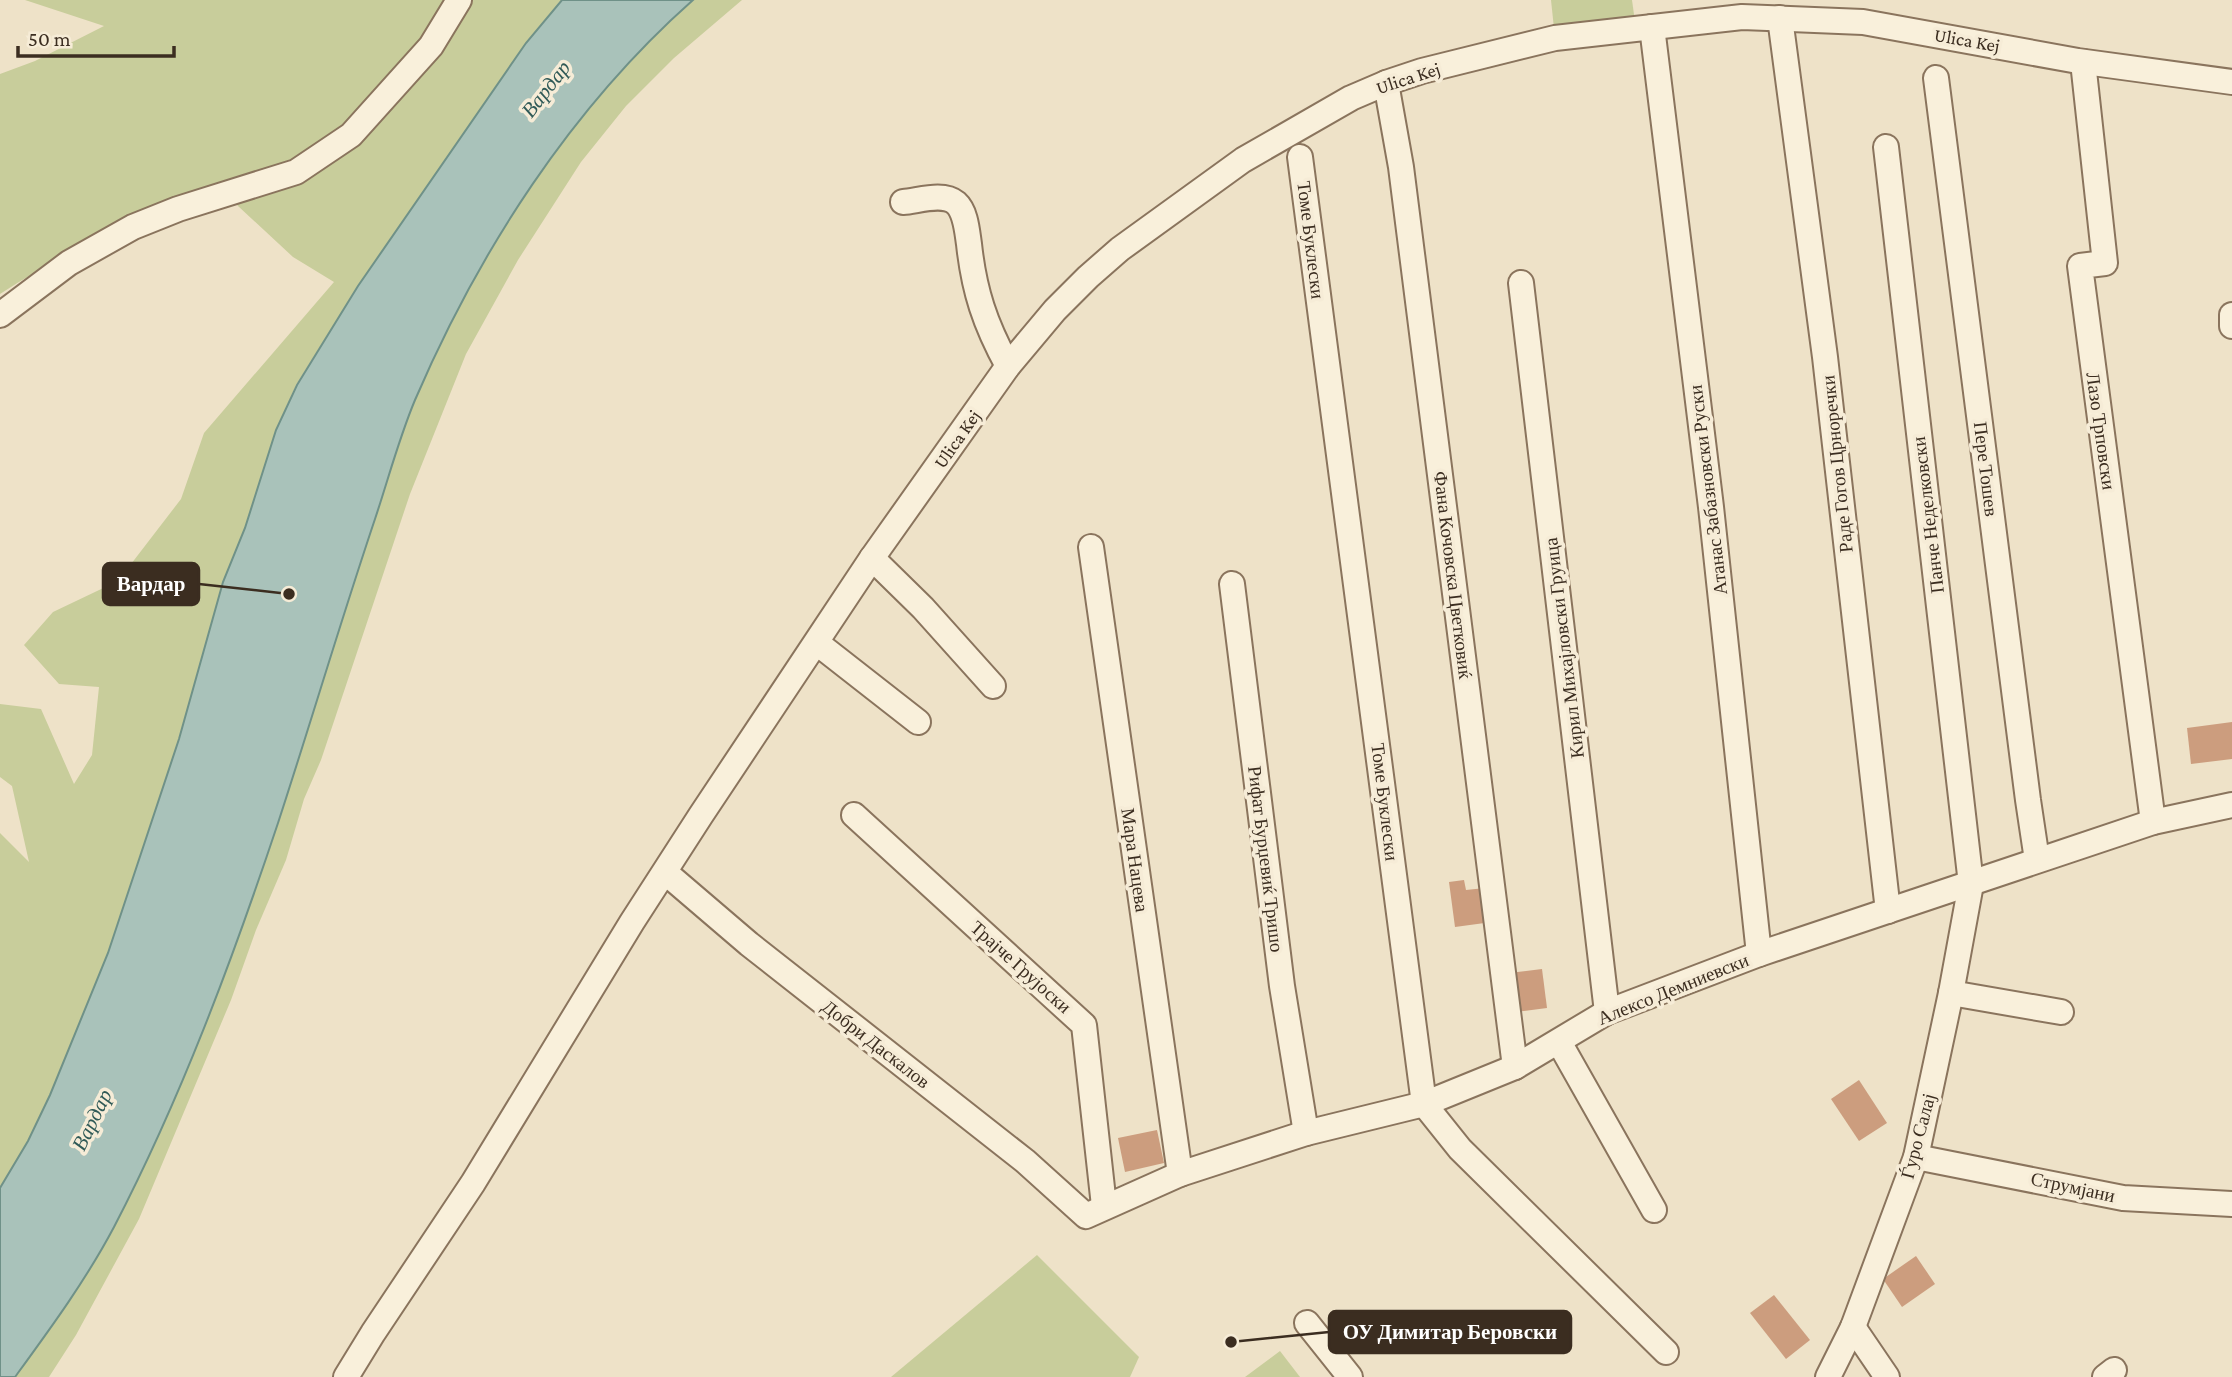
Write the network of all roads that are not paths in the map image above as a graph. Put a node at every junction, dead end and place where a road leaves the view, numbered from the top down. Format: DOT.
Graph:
graph roads {
  1 [pos="459,0"];
  2 [pos="1780,18"];
  3 [pos="1652,27"];
  4 [pos="2083,62"];
  5 [pos="1936,78"];
  6 [pos="2232,82"];
  7 [pos="1386,83"];
  8 [pos="1886,146"];
  9 [pos="1300,157"];
  10 [pos="903,202"];
  11 [pos="1521,283"];
  12 [pos="0,315"];
  13 [pos="2232,315"];
  14 [pos="2232,326"];
  15 [pos="1008,366"];
  16 [pos="1091,547"];
  17 [pos="872,558"];
  18 [pos="1232,584"];
  19 [pos="817,643"];
  20 [pos="993,686"];
  21 [pos="918,722"];
  22 [pos="2232,805"];
  23 [pos="854,815"];
  24 [pos="2153,822"];
  25 [pos="2037,860"];
  26 [pos="666,873"];
  27 [pos="1971,884"];
  28 [pos="1888,911"];
  29 [pos="1759,954"];
  30 [pos="1951,993"];
  31 [pos="1607,1012"];
  32 [pos="2061,1012"];
  33 [pos="1559,1042"];
  34 [pos="1515,1067"];
  35 [pos="1424,1104"];
  36 [pos="1306,1133"];
  37 [pos="1916,1157"];
  38 [pos="1180,1174"];
  39 [pos="2232,1204"];
  40 [pos="1654,1210"];
  41 [pos="1095,1211"];
  42 [pos="1307,1323"];
  43 [pos="1853,1327"];
  44 [pos="1666,1352"];
  45 [pos="346,1377"];
  46 [pos="1350,1377"];
  47 [pos="1828,1377"];
  48 [pos="1887,1377"];
  1 -- 12 [label="street"];
  2 -- 3 [label="street, Ulica Kej"];
  2 -- 4 [label="street, Ulica Kej"];
  2 -- 28 [label="street, Раде Гогов Црноречки"];
  3 -- 7 [label="street, Ulica Kej"];
  3 -- 29 [label="street, Атанас Забазновски Руски"];
  4 -- 6 [label="street, Ulica Kej"];
  4 -- 24 [label="street, Лазо Трповски"];
  5 -- 25 [label="street, Пере Тошев"];
  7 -- 15 [label="street, Ulica Kej"];
  7 -- 34 [label="street, Фана Кочовска Цветковиќ"];
  8 -- 27 [label="street, Панче Неделковски"];
  9 -- 35 [label="street, Томе Буклески"];
  10 -- 15 [label="street"];
  11 -- 31 [label="street, Кирил Михајловски Груица"];
  13 -- 14 [label="street"];
  15 -- 17 [label="street, Ulica Kej"];
  16 -- 38 [label="street, Мара Нацева"];
  17 -- 19 [label="street, Ulica Kej"];
  17 -- 20 [label="street"];
  18 -- 36 [label="street, Рифат Бурџевиќ Тришо"];
  19 -- 21 [label="street"];
  19 -- 26 [label="street, Ulica Kej"];
  22 -- 24 [label="street, Алексо Демниевски"];
  23 -- 41 [label="street, Трајче Грујоски"];
  24 -- 25 [label="street, Алексо Демниевски"];
  25 -- 27 [label="street, Алексо Демниевски"];
  26 -- 41 [label="street, Добри Даскалов"];
  26 -- 45 [label="street, Ulica Kej"];
  27 -- 28 [label="street, Алексо Демниевски"];
  27 -- 30 [label="street, Ѓуро Салај"];
  28 -- 29 [label="street, Алексо Демниевски"];
  29 -- 31 [label="street, Алексо Демниевски"];
  30 -- 32 [label="street"];
  30 -- 37 [label="street, Ѓуро Салај"];
  31 -- 33 [label="street, Алексо Демниевски"];
  33 -- 34 [label="street, Алексо Демниевски"];
  33 -- 40 [label="street"];
  34 -- 35 [label="street, Алексо Демниевски"];
  35 -- 36 [label="street, Алексо Демниевски"];
  35 -- 44 [label="street"];
  36 -- 38 [label="street, Алексо Демниевски"];
  37 -- 39 [label="street, Струмјани"];
  37 -- 43 [label="street, Ѓуро Салај"];
  38 -- 41 [label="street, Алексо Демниевски"];
  42 -- 46 [label="street"];
  43 -- 47 [label="street, Ѓуро Салај"];
  43 -- 48 [label="street"];
}
